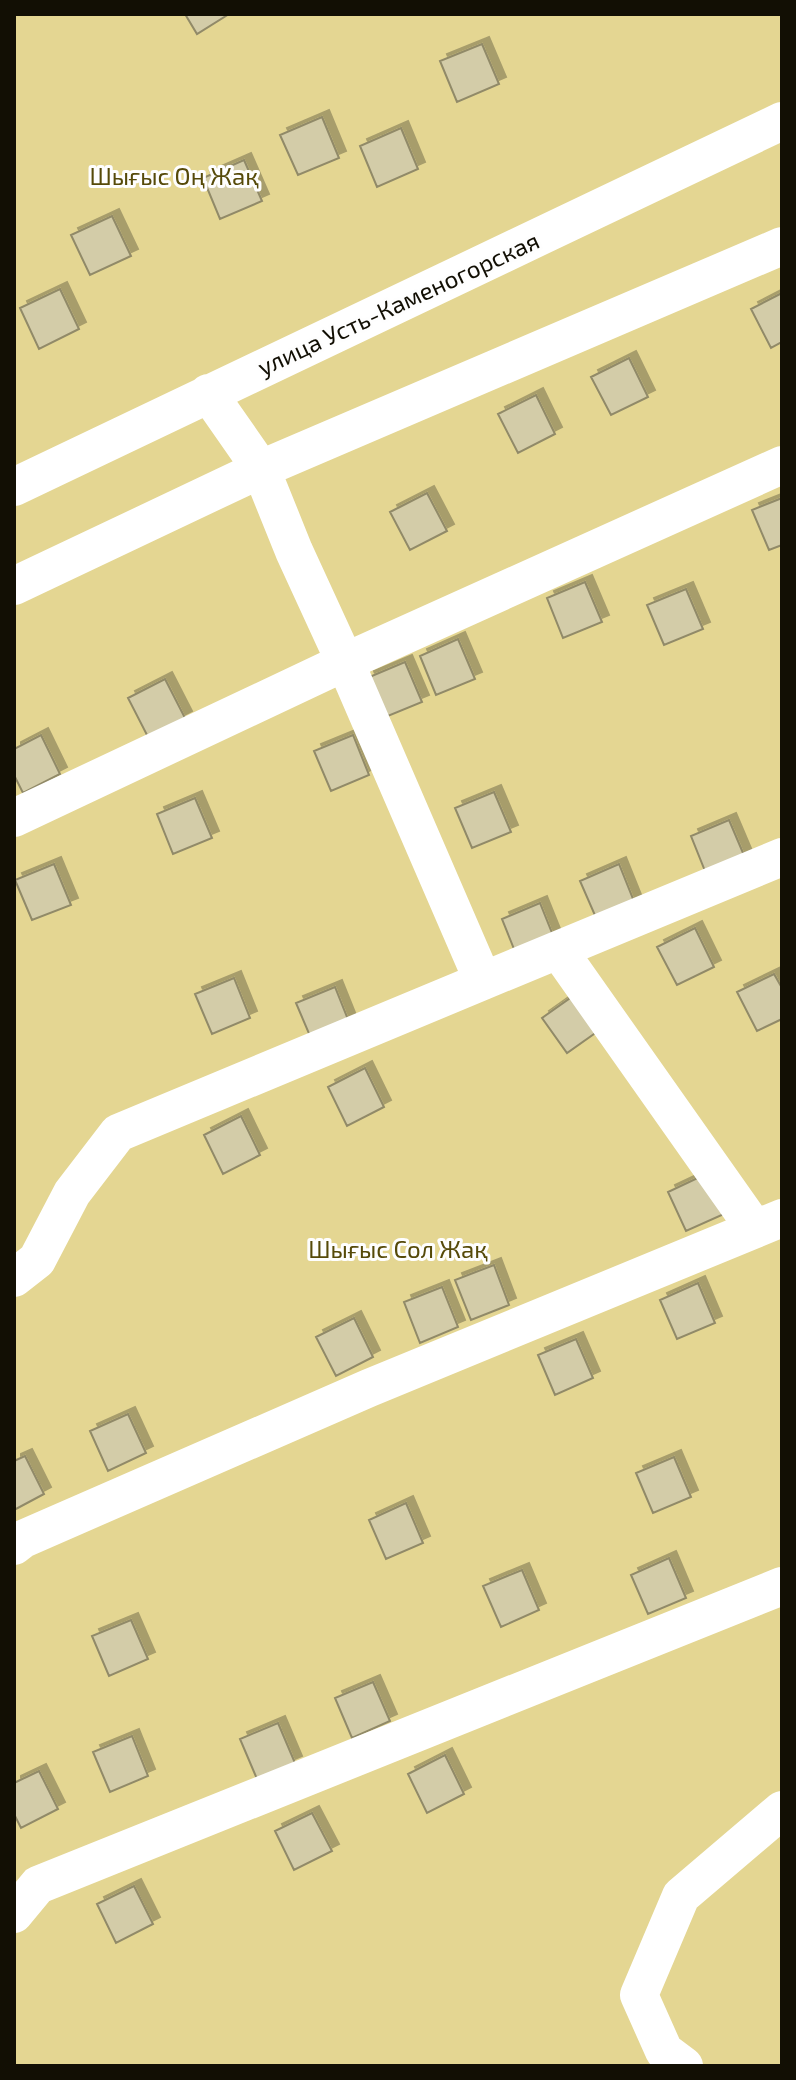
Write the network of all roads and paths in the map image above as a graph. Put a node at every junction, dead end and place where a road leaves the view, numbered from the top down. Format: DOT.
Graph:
graph roads {
  1 [pos="782,122"];
  2 [pos="782,246"];
  3 [pos="208,393"];
  4 [pos="782,465"];
  5 [pos="261,469"];
  6 [pos="14,487"];
  7 [pos="14,586"];
  8 [pos="345,662"];
  9 [pos="14,818"];
  10 [pos="782,857"];
  11 [pos="559,951"];
  12 [pos="483,981"];
  13 [pos="769,1223"];
  14 [pos="14,1278"];
  15 [pos="14,1546"];
  16 [pos="782,1586"];
  17 [pos="782,1810"];
  18 [pos="14,1914"];
  19 [pos="684,2066"];
  1 -- 3 [label="street, улица Усть-Каменогорская"];
  2 -- 5 [label="street"];
  3 -- 5 [label="street"];
  3 -- 6 [label="street, улица Усть-Каменогорская"];
  4 -- 8 [label="street"];
  5 -- 7 [label="street"];
  5 -- 8 [label="street"];
  8 -- 9 [label="street"];
  8 -- 12 [label="street"];
  10 -- 11 [label="street"];
  11 -- 12 [label="street"];
  11 -- 13 [label="street"];
  12 -- 14 [label="street"];
  13 -- 15 [label="street"];
  16 -- 18 [label="street"];
  17 -- 19 [label="street"];
}
